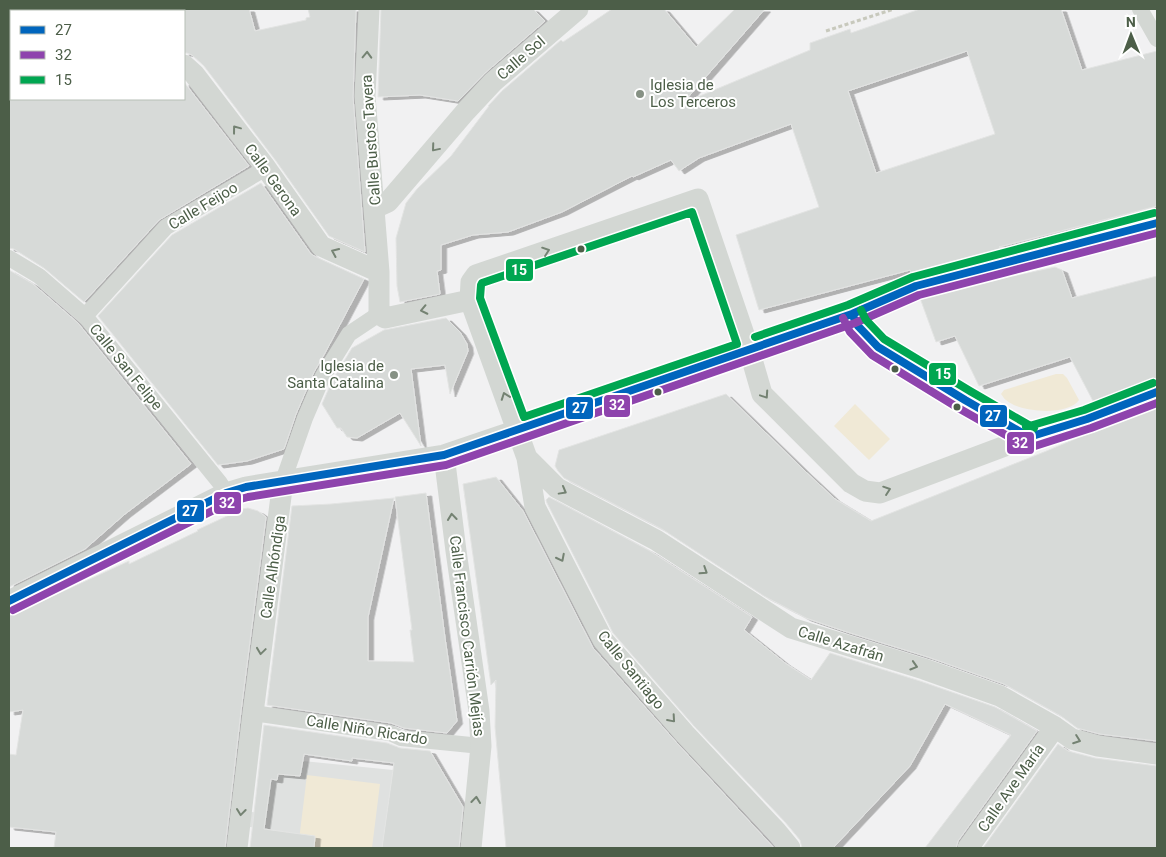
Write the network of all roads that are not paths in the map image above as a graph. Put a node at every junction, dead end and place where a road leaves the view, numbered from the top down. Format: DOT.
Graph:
graph roads {
  1 [pos="369,9"];
  2 [pos="578,9"];
  3 [pos="1140,9"];
  4 [pos="1157,39"];
  5 [pos="185,66"];
  6 [pos="266,168"];
  7 [pos="375,208"];
  8 [pos="1157,224"];
  9 [pos="9,258"];
  10 [pos="379,272"];
  11 [pos="470,300"];
  12 [pos="379,314"];
  13 [pos="852,314"];
  14 [pos="85,316"];
  15 [pos="749,350"];
  16 [pos="1157,392"];
  17 [pos="518,430"];
  18 [pos="1029,437"];
  19 [pos="444,454"];
  20 [pos="527,458"];
  21 [pos="283,481"];
  22 [pos="226,493"];
  23 [pos="9,601"];
  24 [pos="252,713"];
  25 [pos="1054,727"];
  26 [pos="481,746"];
  27 [pos="1157,754"];
  28 [pos="237,848"];
  29 [pos="471,848"];
  30 [pos="790,848"];
  31 [pos="968,848"];
  7 -- 1 [label="street, Calle Bustos Tavera, one-way"];
  2 -- 7 [label="street, Calle Sol, one-way"];
  3 -- 4 [label="street"];
  6 -- 5 [label="street, Calle Gerona, one-way"];
  10 -- 6 [label="street, Calle Gerona, one-way"];
  6 -- 14 [label="street, Calle Feijoo"];
  7 -- 10 [label="street, Calle Bustos Tavera"];
  8 -- 13 [label="street"];
  9 -- 14 [label="street, Calle San Felipe"];
  10 -- 12 [label="street, Calle Bustos Tavera"];
  11 -- 12 [label="street, one-way"];
  11 -- 15 [label="street, one-way"];
  17 -- 11 [label="street, Calle Santiago, one-way"];
  12 -- 21 [label="street, Calle Alhóndiga"];
  13 -- 15 [label="street"];
  13 -- 18 [label="street"];
  14 -- 22 [label="street, Calle San Felipe"];
  15 -- 17 [label="street"];
  15 -- 18 [label="street, one-way"];
  16 -- 18 [label="street"];
  17 -- 19 [label="street"];
  17 -- 20 [label="street, Calle Santiago"];
  19 -- 21 [label="street"];
  26 -- 19 [label="street, Calle Francisco Carrión Mejías, one-way"];
  20 -- 25 [label="street, Calle Azafrán, one-way"];
  20 -- 30 [label="street, Calle Santiago, one-way"];
  21 -- 22 [label="street"];
  21 -- 24 [label="street, Calle Alhóndiga, one-way"];
  22 -- 23 [label="street"];
  24 -- 26 [label="street, Calle Niño Ricardo"];
  24 -- 28 [label="street, Calle Alhóndiga, one-way"];
  25 -- 27 [label="street, Calle Azafrán, one-way"];
  25 -- 31 [label="street, Calle Ave María"];
  29 -- 26 [label="street, Calle Francisco Carrión Mejías, one-way"];
}
